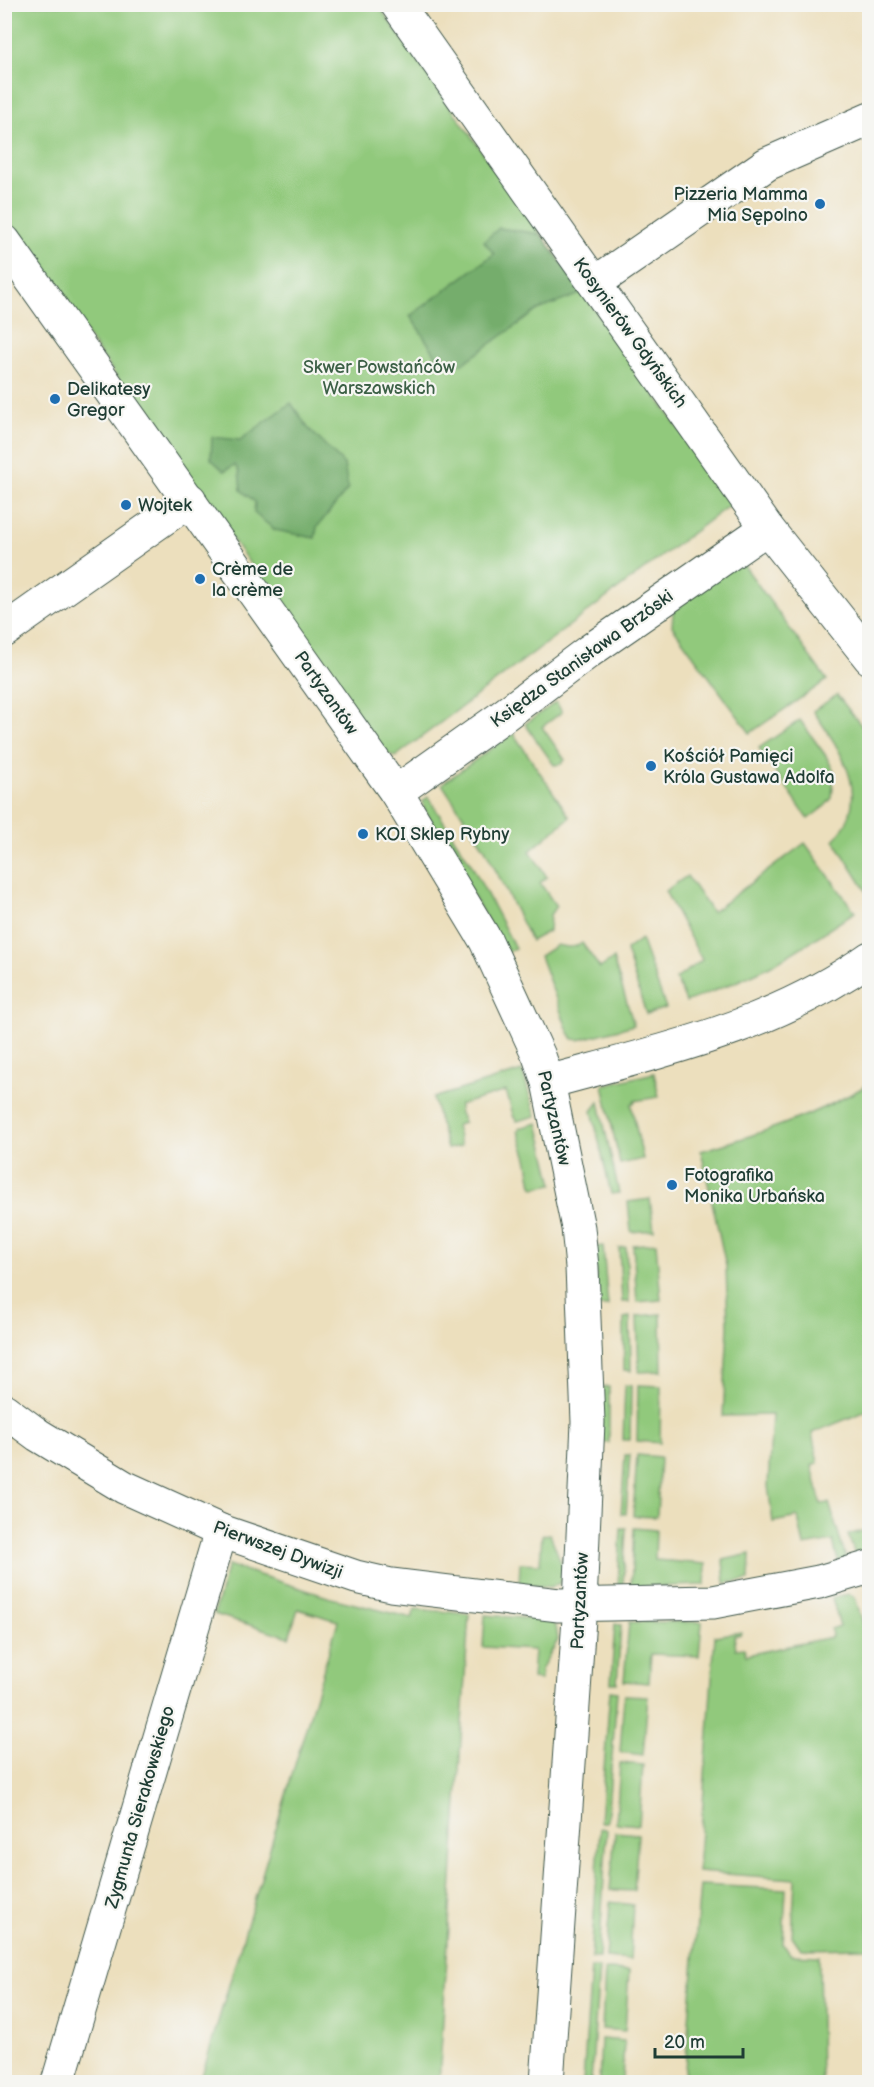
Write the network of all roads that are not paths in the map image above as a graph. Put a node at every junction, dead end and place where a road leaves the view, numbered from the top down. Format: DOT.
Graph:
graph roads {
  1 [pos="397,4"];
  2 [pos="870,119"];
  3 [pos="4,241"];
  4 [pos="595,283"];
  5 [pos="190,500"];
  6 [pos="767,528"];
  7 [pos="4,631"];
  8 [pos="870,658"];
  9 [pos="396,792"];
  10 [pos="870,958"];
  11 [pos="548,1082"];
  12 [pos="4,1410"];
  13 [pos="221,1531"];
  14 [pos="870,1567"];
  15 [pos="580,1604"];
  16 [pos="58,2082"];
  17 [pos="548,2082"];
  1 -- 4 [label="street, Kosynierów Gdyńskich"];
  2 -- 4 [label="street"];
  3 -- 5 [label="street, Partyzantów"];
  4 -- 6 [label="street, Kosynierów Gdyńskich"];
  5 -- 7 [label="street"];
  5 -- 9 [label="street, Partyzantów"];
  6 -- 8 [label="street, Kosynierów Gdyńskich"];
  6 -- 9 [label="street, Księdza Stanisława Brzóski"];
  9 -- 11 [label="street, Partyzantów"];
  10 -- 11 [label="street"];
  11 -- 15 [label="street, Partyzantów"];
  12 -- 13 [label="street, Pierwszej Dywizji"];
  13 -- 15 [label="street, Pierwszej Dywizji"];
  13 -- 16 [label="street, Zygmunta Sierakowskiego"];
  14 -- 15 [label="street, Pierwszej Dywizji"];
  15 -- 17 [label="street, Partyzantów"];
}
